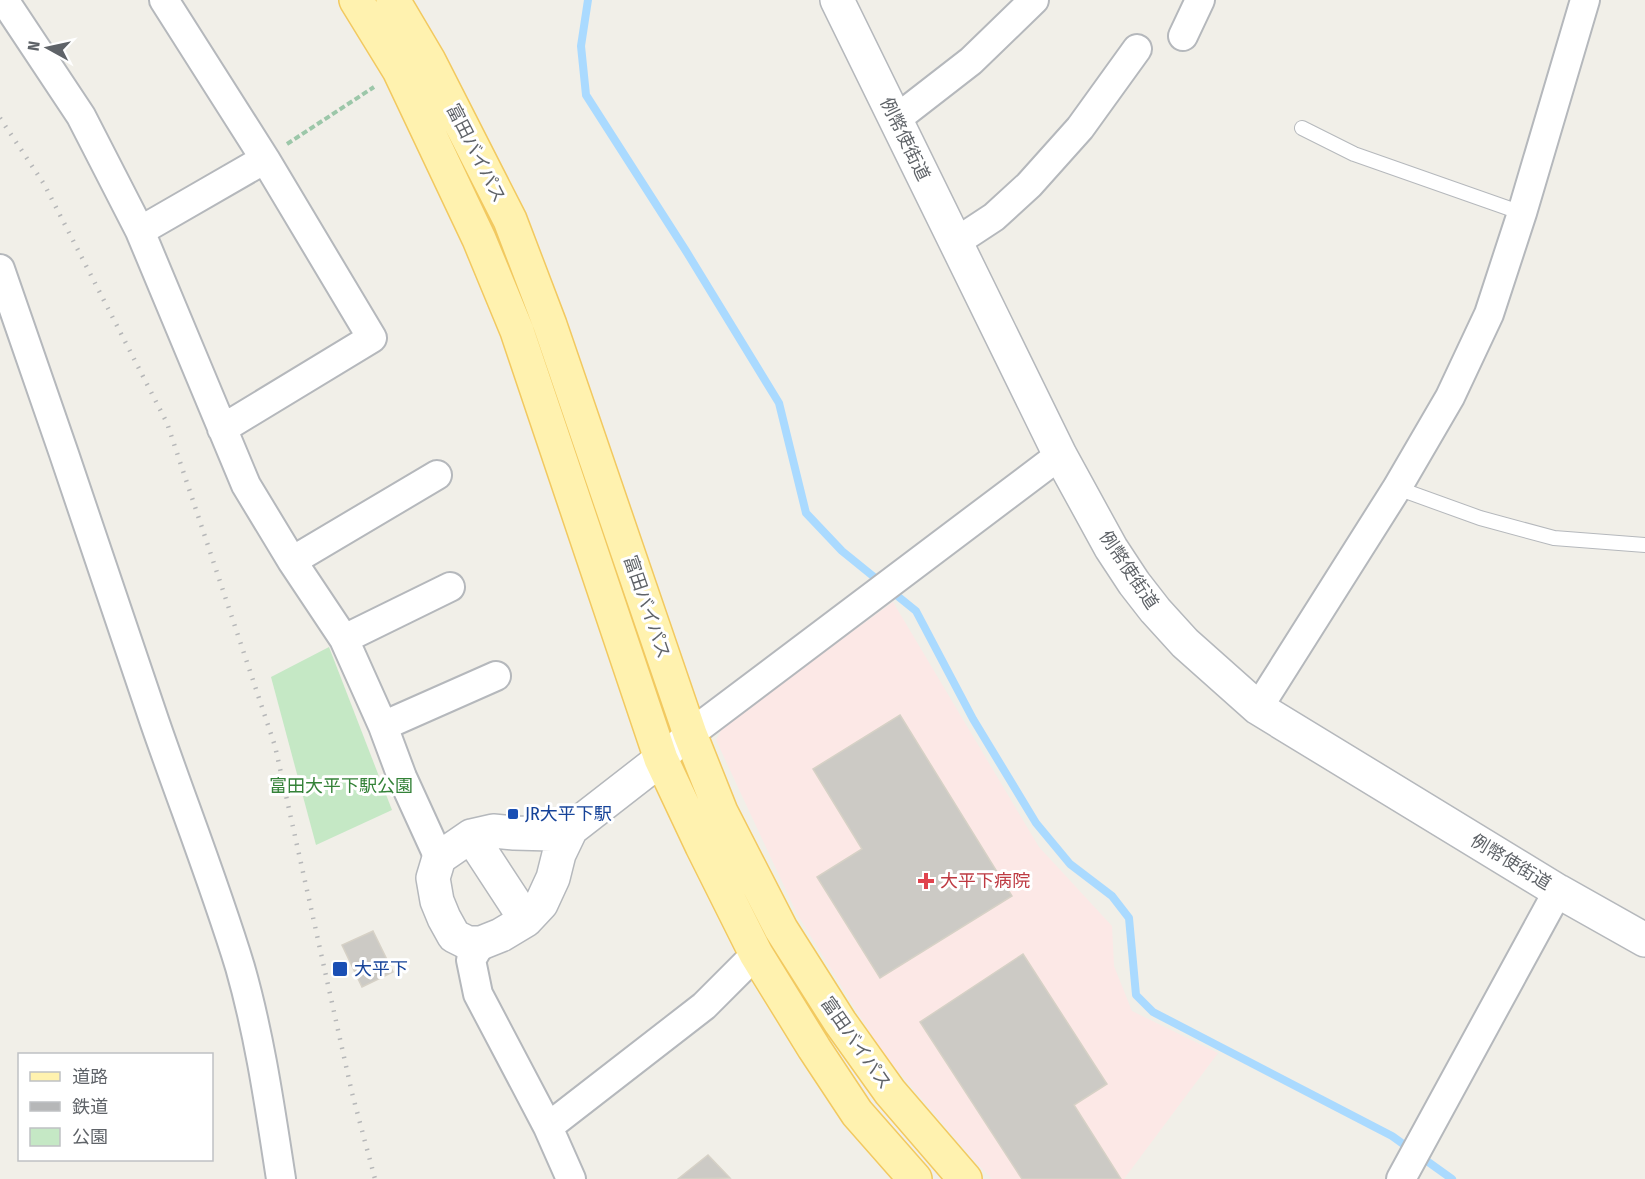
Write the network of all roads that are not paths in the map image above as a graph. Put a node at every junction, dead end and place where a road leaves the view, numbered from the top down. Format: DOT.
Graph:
graph roads {
  1 [pos="4,0"];
  2 [pos="164,0"];
  3 [pos="356,0"];
  4 [pos="393,0"];
  5 [pos="837,0"];
  6 [pos="1034,0"];
  7 [pos="1200,0"];
  8 [pos="1585,0"];
  9 [pos="1183,36"];
  10 [pos="1137,50"];
  11 [pos="895,120"];
  12 [pos="1302,128"];
  13 [pos="265,159"];
  14 [pos="1522,213"];
  15 [pos="140,231"];
  16 [pos="956,242"];
  17 [pos="0,269"];
  18 [pos="222,429"];
  19 [pos="1060,455"];
  20 [pos="437,475"];
  21 [pos="1397,488"];
  22 [pos="1645,545"];
  23 [pos="292,561"];
  24 [pos="450,587"];
  25 [pos="345,639"];
  26 [pos="496,676"];
  27 [pos="1258,708"];
  28 [pos="383,726"];
  29 [pos="690,734"];
  30 [pos="661,759"];
  31 [pos="571,829"];
  32 [pos="471,836"];
  33 [pos="439,858"];
  34 [pos="1558,891"];
  35 [pos="526,920"];
  36 [pos="1645,940"];
  37 [pos="482,943"];
  38 [pos="756,954"];
  39 [pos="548,1127"];
  40 [pos="281,1179"];
  41 [pos="571,1179"];
  42 [pos="915,1179"];
  43 [pos="965,1179"];
  44 [pos="1401,1179"];
  1 -- 15 [label="street"];
  2 -- 13 [label="street"];
  3 -- 30 [label="main road, 富田バイパス"];
  4 -- 29 [label="main road, 富田バイパス"];
  5 -- 11 [label="street, 例幣使街道"];
  6 -- 11 [label="street"];
  7 -- 9 [label="street"];
  8 -- 14 [label="street"];
  10 -- 16 [label="street"];
  11 -- 16 [label="street, 例幣使街道"];
  12 -- 14 [label="lane"];
  13 -- 15 [label="street"];
  13 -- 18 [label="street"];
  14 -- 21 [label="street"];
  15 -- 18 [label="street"];
  16 -- 19 [label="street, 例幣使街道"];
  17 -- 40 [label="street"];
  18 -- 23 [label="street"];
  19 -- 27 [label="street, 例幣使街道"];
  19 -- 29 [label="street"];
  20 -- 23 [label="street"];
  21 -- 22 [label="lane"];
  21 -- 27 [label="street"];
  23 -- 25 [label="street"];
  24 -- 25 [label="street"];
  25 -- 28 [label="street"];
  26 -- 28 [label="street"];
  27 -- 34 [label="street, 例幣使街道"];
  28 -- 33 [label="street"];
  29 -- 30 [label="street"];
  29 -- 43 [label="main road, 富田バイパス"];
  30 -- 31 [label="street"];
  30 -- 38 [label="main road, 富田バイパス"];
  31 -- 32 [label="street"];
  31 -- 35 [label="street"];
  32 -- 33 [label="street"];
  32 -- 35 [label="street"];
  33 -- 37 [label="street"];
  34 -- 36 [label="street, 例幣使街道"];
  34 -- 44 [label="street"];
  35 -- 37 [label="street"];
  37 -- 39 [label="street"];
  38 -- 39 [label="street"];
  38 -- 42 [label="main road, 富田バイパス"];
  39 -- 41 [label="street"];
}
